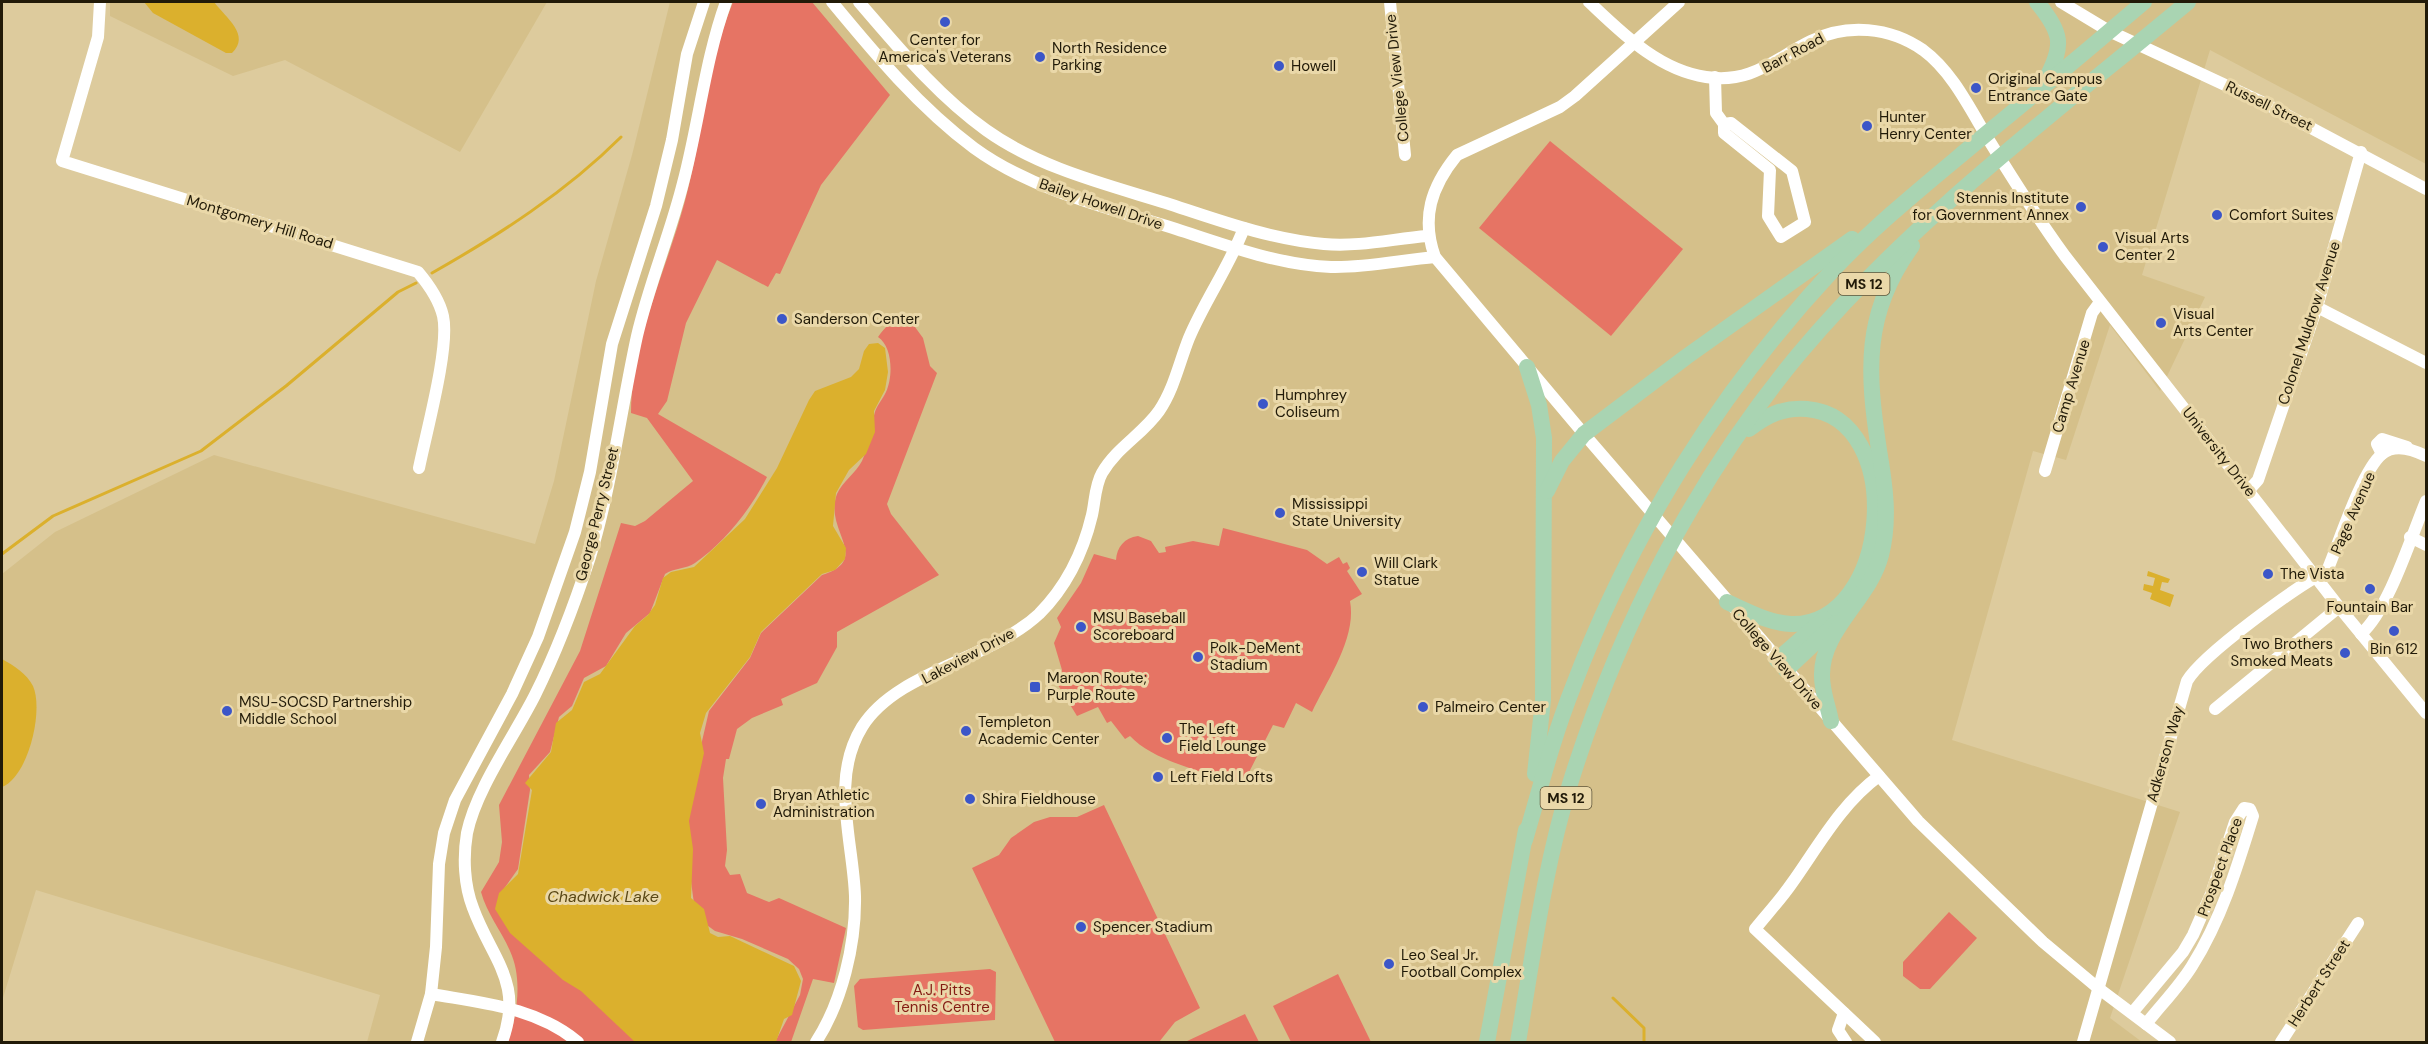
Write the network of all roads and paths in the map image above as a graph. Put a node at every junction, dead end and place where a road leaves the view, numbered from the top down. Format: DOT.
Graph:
graph roads {
  1 [pos="100,2"];
  2 [pos="704,2"];
  3 [pos="726,2"];
  4 [pos="832,2"];
  5 [pos="859,2"];
  6 [pos="1390,2"];
  7 [pos="1589,2"];
  8 [pos="1679,2"];
  9 [pos="2037,2"];
  10 [pos="2061,2"];
  11 [pos="2144,2"];
  12 [pos="2188,2"];
  13 [pos="2109,31"];
  14 [pos="1635,44"];
  15 [pos="2138,44"];
  16 [pos="1715,77"];
  17 [pos="2040,90"];
  18 [pos="1724,124"];
  19 [pos="2361,152"];
  20 [pos="1405,155"];
  21 [pos="1780,159"];
  22 [pos="1770,170"];
  23 [pos="2018,187"];
  24 [pos="2427,189"];
  25 [pos="1914,195"];
  26 [pos="1956,196"];
  27 [pos="1244,228"];
  28 [pos="1427,236"];
  29 [pos="1236,248"];
  30 [pos="1435,257"];
  31 [pos="2100,302"];
  32 [pos="2317,307"];
  33 [pos="2427,363"];
  34 [pos="1527,367"];
  35 [pos="1584,434"];
  36 [pos="1731,446"];
  37 [pos="2427,456"];
  38 [pos="419,468"];
  39 [pos="2045,471"];
  40 [pos="2249,490"];
  41 [pos="1545,499"];
  42 [pos="2427,501"];
  43 [pos="2410,537"];
  44 [pos="2427,545"];
  45 [pos="2316,577"];
  46 [pos="1727,602"];
  47 [pos="2339,607"];
  48 [pos="1852,609"];
  49 [pos="1829,615"];
  50 [pos="2361,634"];
  51 [pos="1782,665"];
  52 [pos="2215,710"];
  53 [pos="2427,713"];
  54 [pos="1831,721"];
  55 [pos="1879,776"];
  56 [pos="1525,840"];
  57 [pos="2358,923"];
  58 [pos="2098,988"];
  59 [pos="431,994"];
  60 [pos="509,1007"];
  61 [pos="2132,1012"];
  62 [pos="1844,1013"];
  63 [pos="2146,1024"];
  64 [pos="1518,1040"];
  65 [pos="417,1042"];
  66 [pos="501,1042"];
  67 [pos="578,1042"];
  68 [pos="816,1042"];
  69 [pos="1487,1042"];
  70 [pos="1846,1042"];
  71 [pos="1875,1042"];
  72 [pos="2083,1042"];
  73 [pos="2170,1042"];
  74 [pos="2281,1042"];
  1 -- 38 [label="street, Montgomery Hill Road"];
  2 -- 59 [label="street, George Perry Street"];
  3 -- 60 [label="street, George Perry Street"];
  4 -- 29 [label="street, Bailey Howell Drive"];
  5 -- 27 [label="street, Bailey Howell Drive"];
  6 -- 20 [label="street, College View Drive"];
  7 -- 14 [label="street, Barr Road"];
  8 -- 14 [label="street"];
  9 -- 17 [label="main road"];
  10 -- 13 [label="street, Russell Street"];
  11 -- 13 [label="main road, MS 12"];
  12 -- 15 [label="main road, MS 12"];
  13 -- 15 [label="street, Russell Street"];
  13 -- 17 [label="main road, MS 12"];
  14 -- 16 [label="street, Barr Road"];
  14 -- 28 [label="street"];
  15 -- 19 [label="street, Russell Street"];
  15 -- 26 [label="main road, MS 12"];
  16 -- 18 [label="street"];
  16 -- 23 [label="street, Barr Road"];
  17 -- 25 [label="main road, MS 12"];
  18 -- 21 [label="street"];
  18 -- 22 [label="street"];
  19 -- 24 [label="street, Russell Street"];
  19 -- 32 [label="street, Colonel Muldrow Avenue"];
  21 -- 22 [label="street"];
  21 -- 22 [label="street"];
  23 -- 31 [label="street, University Drive"];
  25 -- 35 [label="main road"];
  25 -- 56 [label="main road, MS 12"];
  26 -- 36 [label="main road, MS 12"];
  26 -- 48 [label="main road"];
  27 -- 28 [label="street, Bailey Howell Drive"];
  27 -- 29 [label="street, Lakeview Drive"];
  28 -- 30 [label="street, College View Drive"];
  29 -- 30 [label="street, Bailey Howell Drive"];
  29 -- 68 [label="street, Lakeview Drive"];
  30 -- 34 [label="street, College View Drive"];
  31 -- 39 [label="street, Camp Avenue"];
  31 -- 40 [label="street, University Drive"];
  32 -- 33 [label="street"];
  32 -- 40 [label="street, Colonel Muldrow Avenue"];
  34 -- 35 [label="street, College View Drive"];
  34 -- 41 [label="main road"];
  35 -- 41 [label="main road"];
  35 -- 46 [label="street, College View Drive"];
  36 -- 49 [label="main road"];
  36 -- 64 [label="main road, MS 12"];
  37 -- 45 [label="street, Page Avenue"];
  40 -- 45 [label="street, University Drive"];
  41 -- 56 [label="main road"];
  42 -- 43 [label="street"];
  43 -- 44 [label="street"];
  43 -- 50 [label="street"];
  45 -- 47 [label="street, University Drive"];
  45 -- 58 [label="street, Adkerson Way"];
  46 -- 49 [label="main road"];
  46 -- 51 [label="street, College View Drive"];
  47 -- 50 [label="street, University Drive"];
  47 -- 52 [label="street"];
  48 -- 51 [label="main road"];
  48 -- 54 [label="main road"];
  49 -- 51 [label="main road"];
  50 -- 53 [label="street, University Drive"];
  51 -- 54 [label="street, College View Drive"];
  54 -- 55 [label="street, College View Drive"];
  55 -- 58 [label="street, College View Drive"];
  55 -- 62 [label="street"];
  56 -- 69 [label="main road, MS 12"];
  57 -- 74 [label="street, Herbert Street"];
  58 -- 61 [label="street, College View Drive"];
  58 -- 72 [label="street, Adkerson Way"];
  59 -- 60 [label="street"];
  59 -- 65 [label="street, George Perry Street"];
  60 -- 66 [label="street, George Perry Street"];
  60 -- 67 [label="street"];
  61 -- 63 [label="street, College View Drive"];
  61 -- 63 [label="street, Prospect Place"];
  62 -- 70 [label="street"];
  62 -- 71 [label="street"];
  63 -- 73 [label="street, College View Drive"];
}
